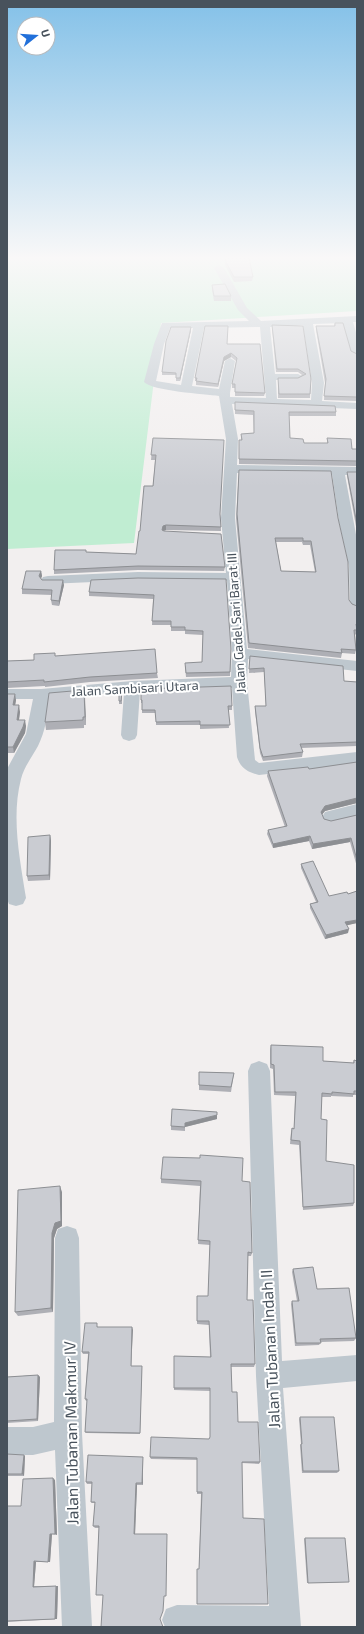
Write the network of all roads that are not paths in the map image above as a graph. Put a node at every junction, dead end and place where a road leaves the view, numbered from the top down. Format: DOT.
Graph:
graph roads {
  1 [pos="163,334"];
  2 [pos="197,334"];
  3 [pos="264,334"];
  4 [pos="310,334"];
  5 [pos="354,334"];
  6 [pos="357,355"];
  7 [pos="230,361"];
  8 [pos="270,376"];
  9 [pos="298,377"];
  10 [pos="186,389"];
  11 [pos="225,396"];
  12 [pos="272,402"];
  13 [pos="316,404"];
  14 [pos="357,406"];
  15 [pos="231,469"];
  16 [pos="338,470"];
  17 [pos="357,471"];
  18 [pos="234,577"];
  19 [pos="48,580"];
  20 [pos="357,604"];
  21 [pos="240,653"];
  22 [pos="357,666"];
  23 [pos="239,682"];
  24 [pos="132,686"];
  25 [pos="7,694"];
  26 [pos="41,694"];
  27 [pos="129,736"];
  28 [pos="357,758"];
  29 [pos="357,811"];
  30 [pos="331,817"];
  31 [pos="16,898"];
  32 [pos="259,1071"];
  33 [pos="67,1238"];
  34 [pos="357,1368"];
  35 [pos="269,1376"];
  36 [pos="68,1433"];
  37 [pos="7,1440"];
  38 [pos="177,1620"];
  39 [pos="286,1624"];
  40 [pos="77,1627"];
  1 -- 10 [label="street"];
  2 -- 10 [label="street"];
  3 -- 8 [label="street"];
  4 -- 13 [label="street"];
  5 -- 6 [label="street"];
  7 -- 11 [label="street"];
  8 -- 9 [label="street"];
  8 -- 12 [label="street"];
  10 -- 11 [label="street"];
  11 -- 12 [label="street"];
  11 -- 15 [label="street, Jalan Gadel Sari Barat III"];
  12 -- 13 [label="street"];
  13 -- 14 [label="street"];
  15 -- 16 [label="street"];
  15 -- 18 [label="street, Jalan Gadel Sari Barat III"];
  16 -- 17 [label="street"];
  16 -- 20 [label="street"];
  18 -- 19 [label="street"];
  18 -- 21 [label="street, Jalan Gadel Sari Barat III"];
  21 -- 22 [label="street"];
  21 -- 23 [label="street, Jalan Gadel Sari Barat III"];
  23 -- 24 [label="street, Jalan Sambisari Utara"];
  23 -- 28 [label="street, Jalan Gadel Sari Barat III"];
  24 -- 26 [label="street, Jalan Sambisari Utara"];
  24 -- 27 [label="street"];
  25 -- 26 [label="street, Jalan Sambisari Utara"];
  26 -- 31 [label="street"];
  29 -- 30 [label="street"];
  32 -- 35 [label="street, Jalan Tubanan Indah II"];
  33 -- 36 [label="street, Jalan Tubanan Makmur IV"];
  34 -- 35 [label="street"];
  35 -- 39 [label="street, Jalan Tubanan Indah II"];
  36 -- 37 [label="street"];
  36 -- 40 [label="street, Jalan Tubanan Makmur IV"];
  38 -- 39 [label="street"];
}
